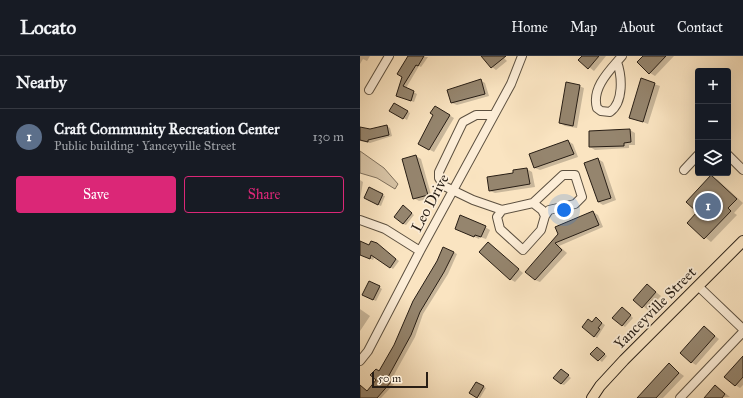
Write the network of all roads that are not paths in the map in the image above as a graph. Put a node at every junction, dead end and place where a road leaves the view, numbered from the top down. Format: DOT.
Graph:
graph roads {
  1 [pos="389,56"];
  2 [pos="522,56"];
  3 [pos="620,59"];
  4 [pos="369,90"];
  5 [pos="494,115"];
  6 [pos="695,158"];
  7 [pos="731,158"];
  8 [pos="684,170"];
  9 [pos="743,170"];
  10 [pos="453,190"];
  11 [pos="533,203"];
  12 [pos="502,210"];
  13 [pos="545,216"];
  14 [pos="360,220"];
  15 [pos="743,241"];
  16 [pos="420,251"];
  17 [pos="698,286"];
  18 [pos="743,330"];
  19 [pos="360,361"];
  20 [pos="592,398"];
  21 [pos="680,398"];
  1 -- 4 [label="street"];
  2 -- 5 [label="street, Leo Drive"];
  3 -- 3 [label="street"];
  5 -- 10 [label="street, Leo Drive"];
  5 -- 10 [label="street"];
  6 -- 8 [label="street"];
  7 -- 9 [label="street"];
  10 -- 12 [label="street"];
  10 -- 16 [label="street, Leo Drive"];
  11 -- 12 [label="street"];
  11 -- 13 [label="street"];
  11 -- 13 [label="street"];
  12 -- 13 [label="street"];
  14 -- 16 [label="street"];
  15 -- 17 [label="main road, Yanceyville Street"];
  16 -- 19 [label="street, Leo Drive"];
  17 -- 18 [label="street"];
  17 -- 20 [label="main road, Yanceyville Street"];
  18 -- 21 [label="street"];
}
